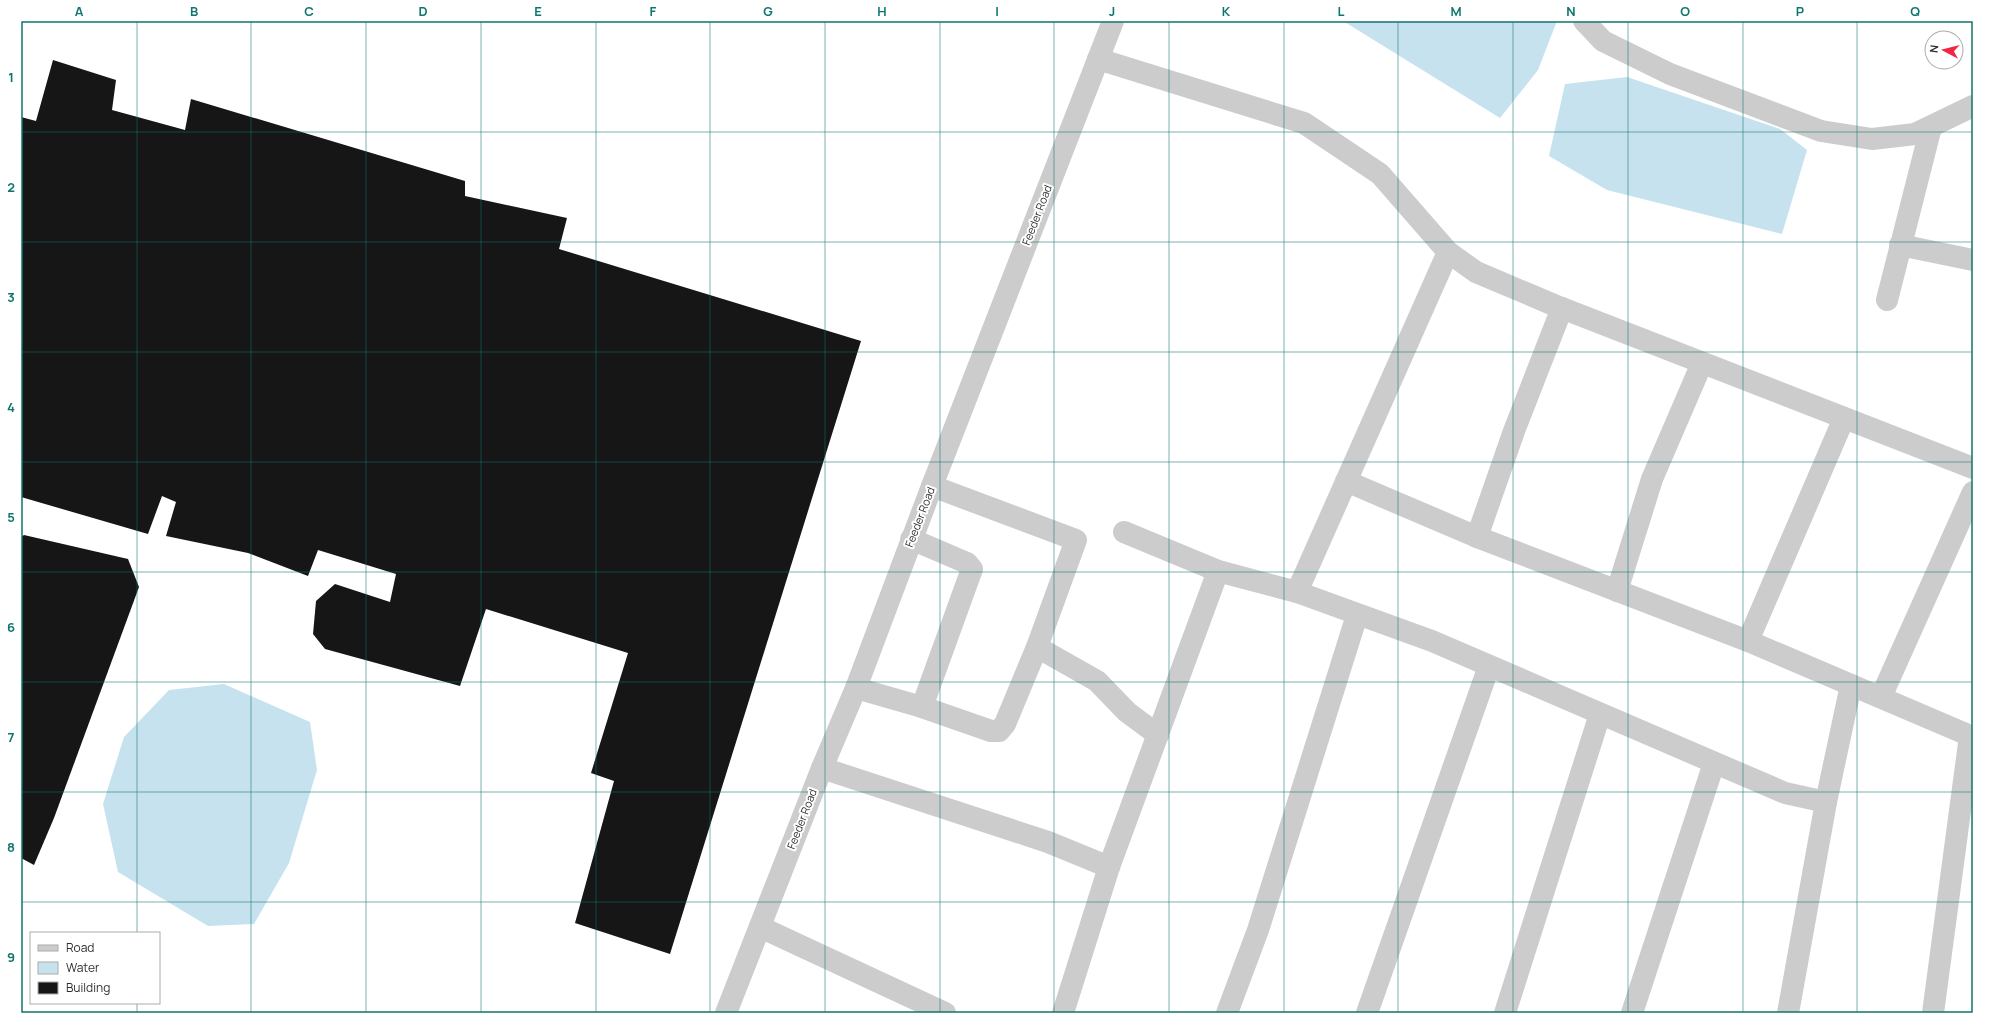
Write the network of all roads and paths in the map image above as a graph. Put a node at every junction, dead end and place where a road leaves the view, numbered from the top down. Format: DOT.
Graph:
graph roads {
  1 [pos="1113,21"];
  2 [pos="1584,21"];
  3 [pos="1098,59"];
  4 [pos="1973,106"];
  5 [pos="1930,127"];
  6 [pos="1900,246"];
  7 [pos="1448,252"];
  8 [pos="1973,260"];
  9 [pos="1887,300"];
  10 [pos="1562,308"];
  11 [pos="1702,363"];
  12 [pos="1844,418"];
  13 [pos="1973,468"];
  14 [pos="1346,481"];
  15 [pos="932,486"];
  16 [pos="1973,492"];
  17 [pos="1124,532"];
  18 [pos="1477,537"];
  19 [pos="911,539"];
  20 [pos="1218,571"];
  21 [pos="1617,591"];
  22 [pos="1297,592"];
  23 [pos="1357,615"];
  24 [pos="1748,641"];
  25 [pos="1037,647"];
  26 [pos="1489,666"];
  27 [pos="1851,685"];
  28 [pos="856,688"];
  29 [pos="1881,697"];
  30 [pos="922,707"];
  31 [pos="1600,714"];
  32 [pos="1158,735"];
  33 [pos="1972,737"];
  34 [pos="1714,762"];
  35 [pos="822,768"];
  36 [pos="1826,802"];
  37 [pos="1109,867"];
  38 [pos="760,927"];
  39 [pos="726,1013"];
  40 [pos="945,1013"];
  41 [pos="1063,1013"];
  42 [pos="1227,1013"];
  43 [pos="1368,1013"];
  44 [pos="1505,1013"];
  45 [pos="1632,1013"];
  46 [pos="1788,1013"];
  47 [pos="1934,1013"];
  1 -- 3 [label="street, Feeder Road"];
  2 -- 5 [label="street"];
  3 -- 7 [label="street"];
  3 -- 15 [label="street, Feeder Road"];
  4 -- 5 [label="street"];
  5 -- 6 [label="street"];
  6 -- 8 [label="street"];
  6 -- 9 [label="street"];
  7 -- 10 [label="street"];
  7 -- 14 [label="street"];
  10 -- 11 [label="street"];
  10 -- 18 [label="street"];
  11 -- 12 [label="street"];
  11 -- 21 [label="street"];
  12 -- 13 [label="street"];
  12 -- 24 [label="street"];
  14 -- 18 [label="street"];
  14 -- 22 [label="street"];
  15 -- 19 [label="street, Feeder Road"];
  15 -- 25 [label="street"];
  16 -- 29 [label="street"];
  17 -- 20 [label="street"];
  18 -- 21 [label="street"];
  19 -- 28 [label="street, Feeder Road"];
  19 -- 30 [label="street"];
  20 -- 22 [label="street"];
  20 -- 32 [label="street"];
  21 -- 24 [label="street"];
  22 -- 23 [label="street"];
  23 -- 26 [label="street"];
  23 -- 42 [label="street"];
  24 -- 27 [label="street"];
  25 -- 30 [label="street"];
  25 -- 32 [label="street"];
  26 -- 31 [label="street"];
  26 -- 43 [label="street"];
  27 -- 29 [label="street"];
  27 -- 36 [label="street"];
  28 -- 30 [label="street"];
  28 -- 35 [label="street, Feeder Road"];
  29 -- 33 [label="street"];
  31 -- 34 [label="street"];
  31 -- 44 [label="street"];
  32 -- 37 [label="street"];
  33 -- 47 [label="street"];
  34 -- 36 [label="street"];
  34 -- 45 [label="street"];
  35 -- 37 [label="street"];
  35 -- 38 [label="street, Feeder Road"];
  36 -- 46 [label="street"];
  37 -- 41 [label="street"];
  38 -- 39 [label="street, Feeder Road"];
  38 -- 40 [label="street"];
}
